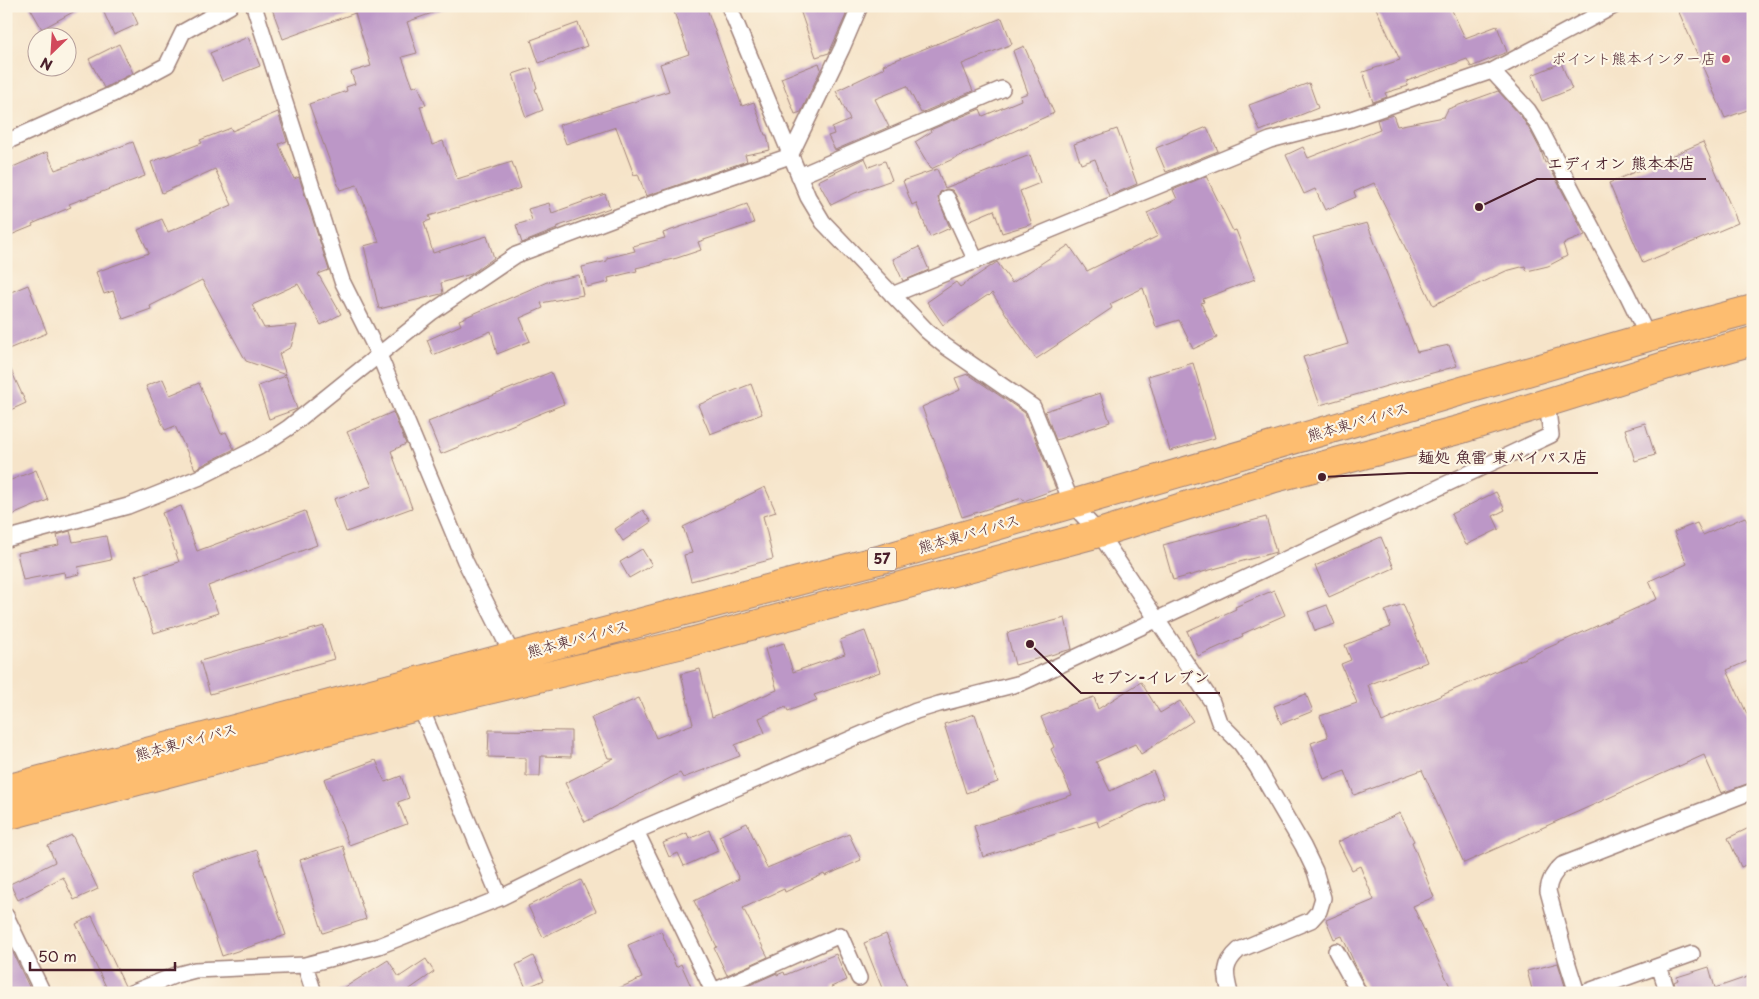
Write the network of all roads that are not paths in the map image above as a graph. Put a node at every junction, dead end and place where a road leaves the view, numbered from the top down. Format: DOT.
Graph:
graph roads {
  1 [pos="230,6"];
  2 [pos="254,6"];
  3 [pos="860,6"];
  4 [pos="731,7"];
  5 [pos="1615,7"];
  6 [pos="1492,71"];
  7 [pos="1002,89"];
  8 [pos="6,142"];
  9 [pos="790,156"];
  10 [pos="799,176"];
  11 [pos="947,198"];
  12 [pos="976,261"];
  13 [pos="892,295"];
  14 [pos="1753,309"];
  15 [pos="1648,337"];
  16 [pos="1753,341"];
  17 [pos="379,355"];
  18 [pos="1548,403"];
  19 [pos="1072,504"];
  20 [pos="1099,533"];
  21 [pos="6,539"];
  22 [pos="1157,619"];
  23 [pos="514,656"];
  24 [pos="420,706"];
  25 [pos="6,789"];
  26 [pos="1753,791"];
  27 [pos="6,816"];
  28 [pos="636,831"];
  29 [pos="500,898"];
  30 [pos="6,916"];
  31 [pos="1336,951"];
  32 [pos="1692,954"];
  33 [pos="305,966"];
  34 [pos="1659,966"];
  35 [pos="859,978"];
  36 [pos="712,992"];
  37 [pos="42,993"];
  38 [pos="131,993"];
  39 [pos="314,993"];
  40 [pos="1230,993"];
  41 [pos="1359,993"];
  42 [pos="1577,993"];
  43 [pos="1583,993"];
  44 [pos="1668,993"];
  1 -- 8 [label="street"];
  2 -- 17 [label="street"];
  3 -- 9 [label="street"];
  4 -- 9 [label="street"];
  5 -- 6 [label="street"];
  6 -- 12 [label="street"];
  6 -- 15 [label="street"];
  7 -- 10 [label="street"];
  9 -- 10 [label="street"];
  9 -- 17 [label="street"];
  10 -- 13 [label="street"];
  11 -- 12 [label="street"];
  12 -- 13 [label="street"];
  13 -- 19 [label="street"];
  14 -- 15 [label="highway, 熊本東バイパス / 57"];
  15 -- 19 [label="highway, 熊本東バイパス / 57"];
  16 -- 18 [label="highway, 熊本東バイパス / 57"];
  17 -- 21 [label="street"];
  17 -- 23 [label="street"];
  18 -- 20 [label="highway, 熊本東バイパス / 57"];
  18 -- 22 [label="street"];
  19 -- 20 [label="street"];
  19 -- 23 [label="highway, 熊本東バイパス / 57"];
  20 -- 22 [label="street"];
  20 -- 24 [label="highway, 熊本東バイパス / 57"];
  22 -- 28 [label="street"];
  22 -- 40 [label="street"];
  23 -- 25 [label="highway, 熊本東バイパス / 57"];
  24 -- 27 [label="highway, 熊本東バイパス / 57"];
  24 -- 29 [label="street"];
  26 -- 42 [label="street"];
  28 -- 29 [label="street"];
  28 -- 36 [label="street"];
  29 -- 33 [label="street"];
  30 -- 37 [label="street"];
  31 -- 41 [label="street"];
  32 -- 34 [label="street"];
  33 -- 38 [label="street"];
  33 -- 39 [label="street"];
  34 -- 43 [label="street"];
  34 -- 44 [label="street"];
  35 -- 36 [label="street"];
}
